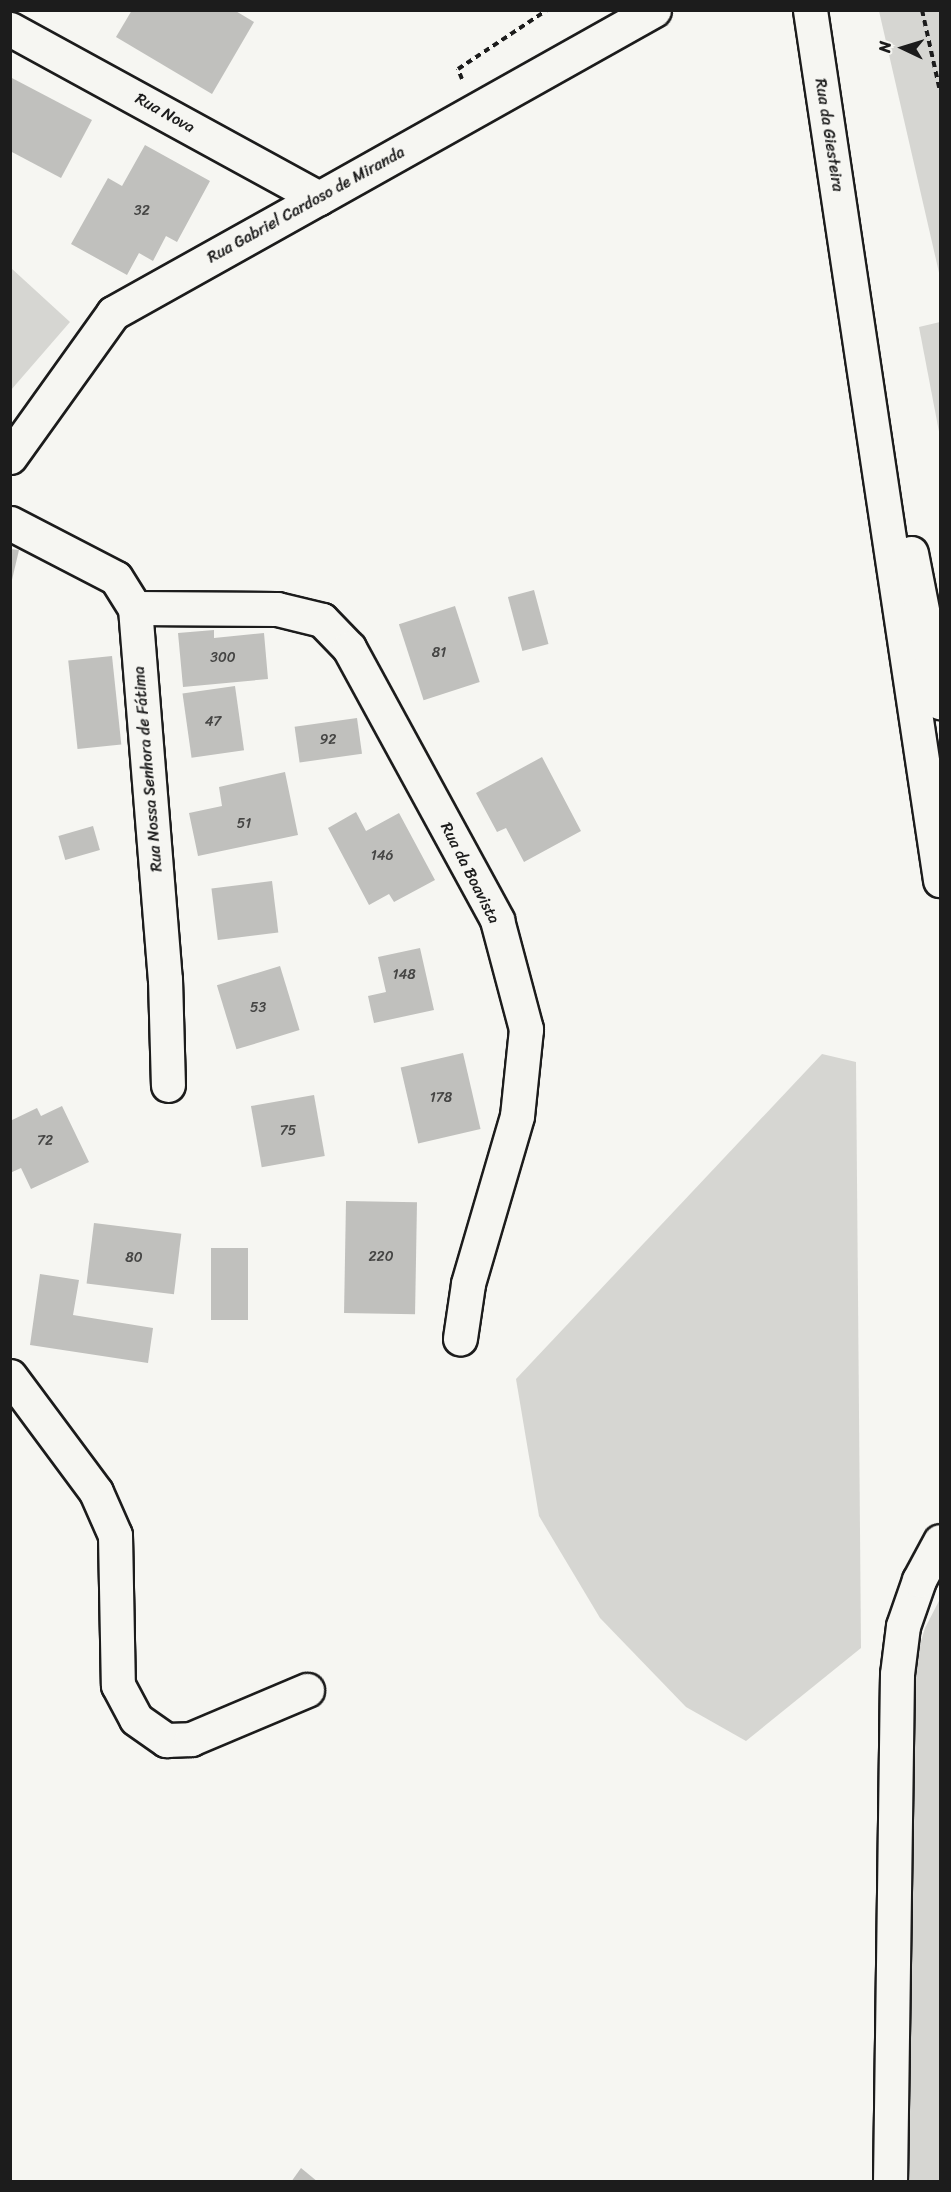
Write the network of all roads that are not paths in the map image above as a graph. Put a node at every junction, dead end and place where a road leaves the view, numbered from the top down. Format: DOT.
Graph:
graph roads {
  1 [pos="654,10"];
  2 [pos="810,10"];
  3 [pos="10,29"];
  4 [pos="319,198"];
  5 [pos="848,261"];
  6 [pos="10,458"];
  7 [pos="10,523"];
  8 [pos="135,608"];
  9 [pos="940,702"];
  10 [pos="940,880"];
  11 [pos="168,1085"];
  12 [pos="460,1338"];
  13 [pos="10,1376"];
  14 [pos="940,1541"];
  15 [pos="307,1690"];
  16 [pos="890,2181"];
  1 -- 4 [label="street, Rua Gabriel Cardoso de Miranda"];
  2 -- 5 [label="street, Rua da Giesteira"];
  3 -- 4 [label="street, Rua Nova"];
  4 -- 6 [label="street, Rua Gabriel Cardoso de Miranda"];
  5 -- 9 [label="street"];
  5 -- 10 [label="street"];
  7 -- 8 [label="street, Rua Nossa Senhora de Fátima"];
  8 -- 11 [label="street, Rua Nossa Senhora de Fátima"];
  8 -- 12 [label="street, Rua da Boavista"];
  13 -- 15 [label="street"];
  14 -- 16 [label="street"];
}
